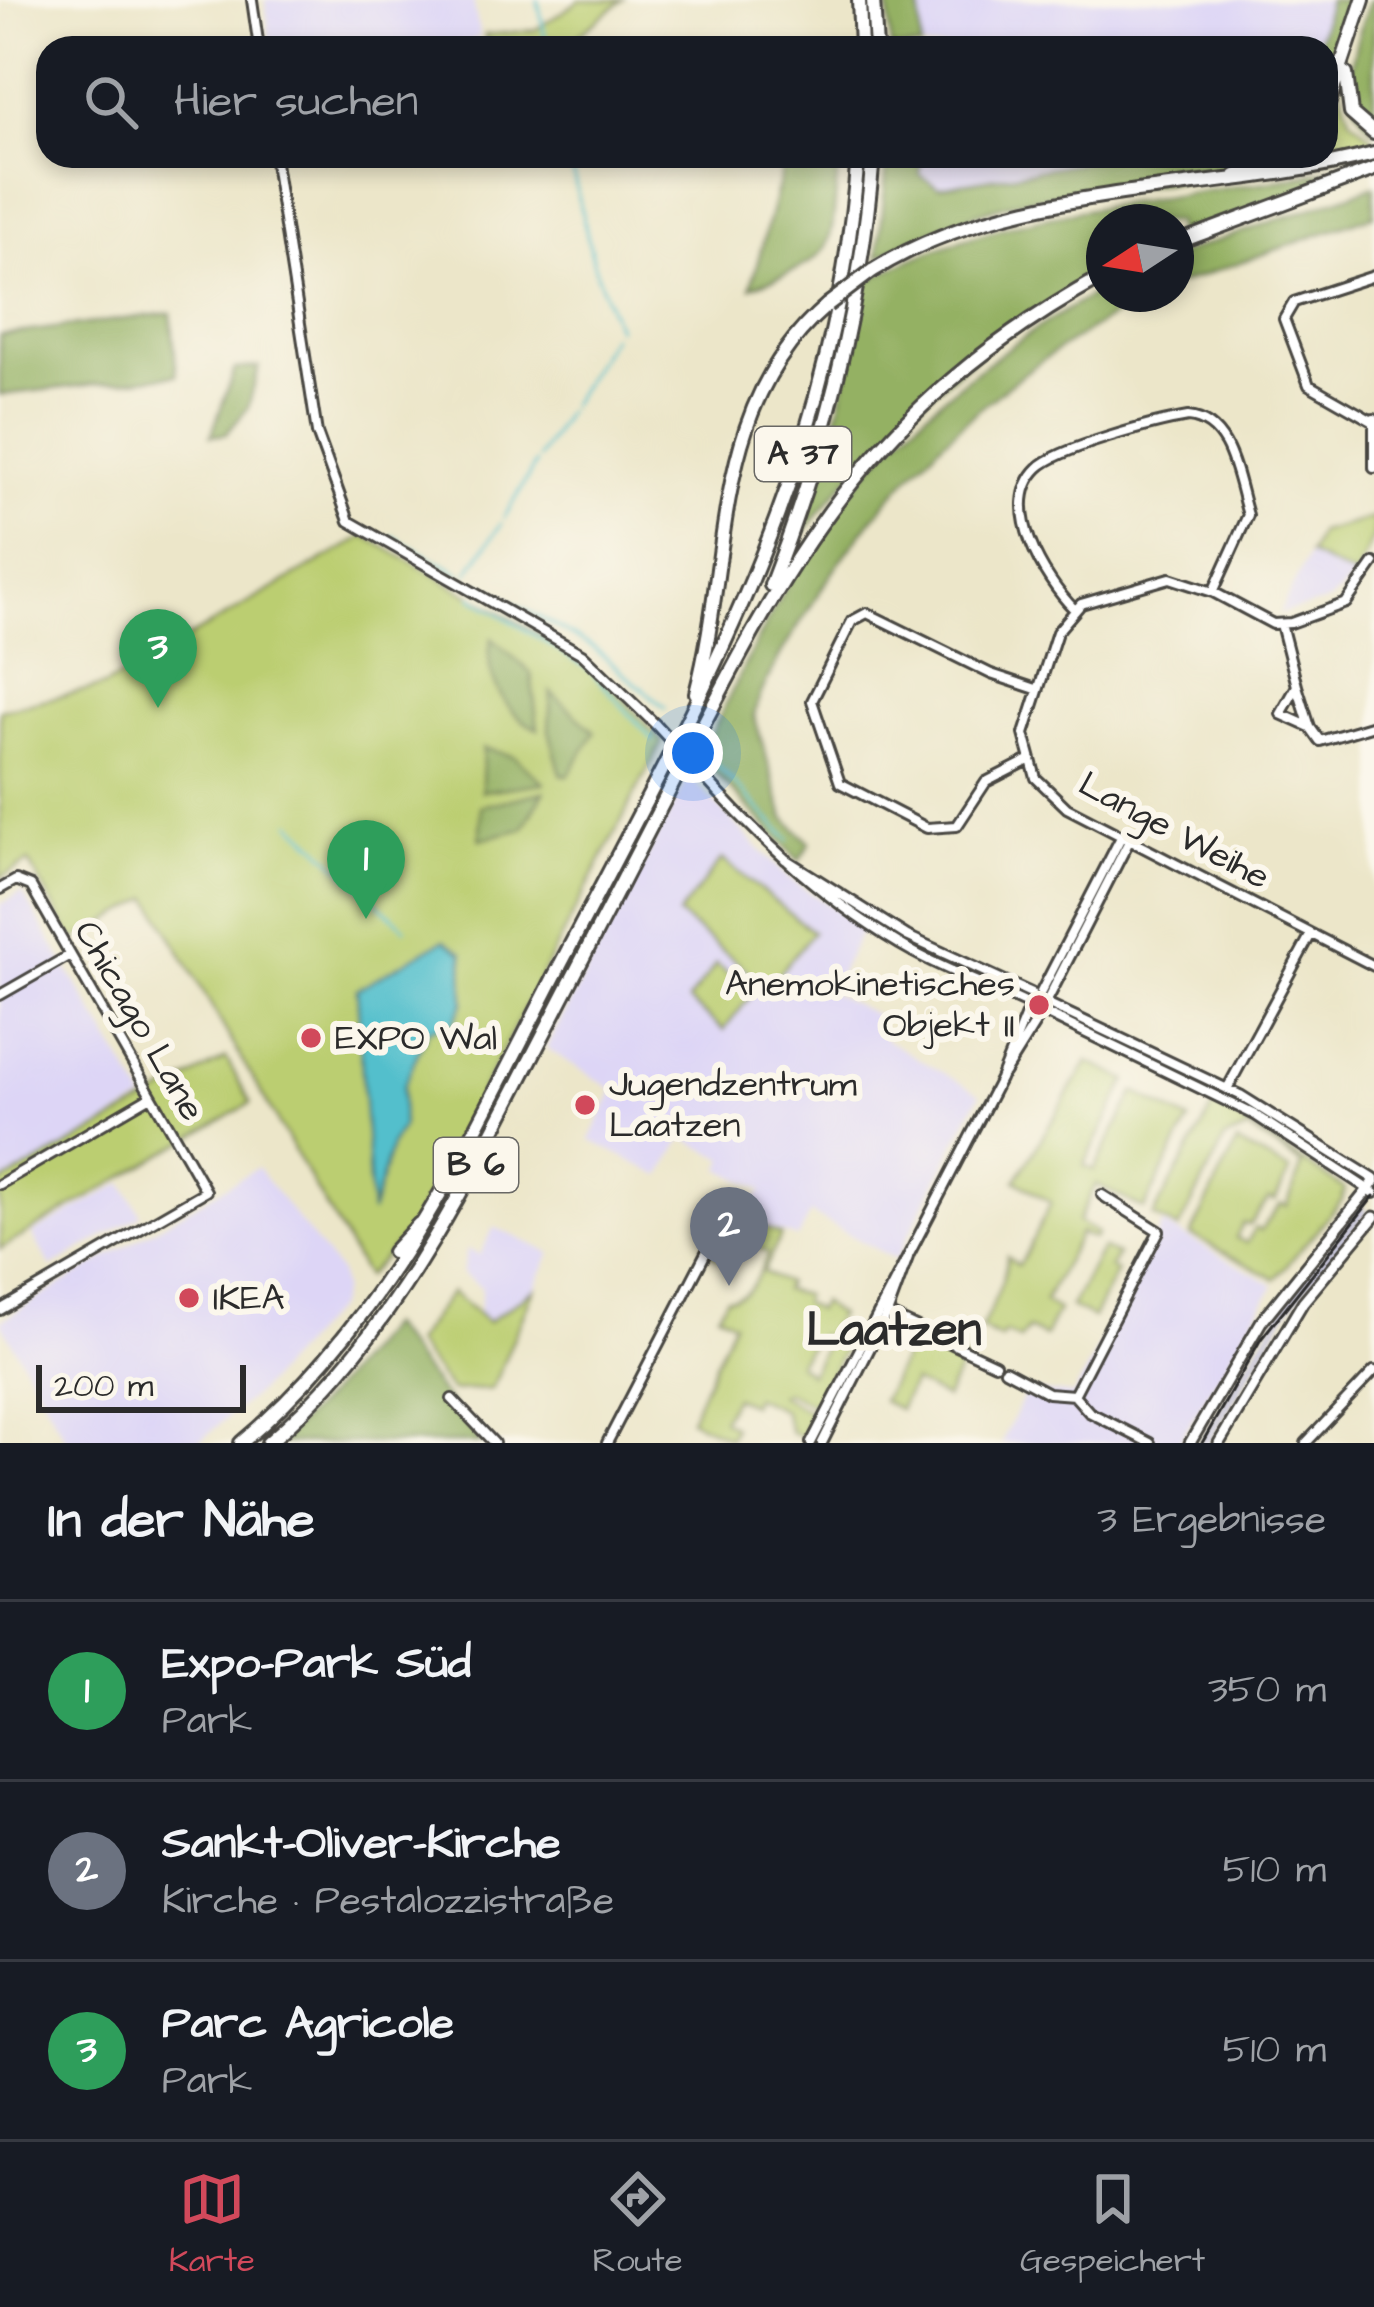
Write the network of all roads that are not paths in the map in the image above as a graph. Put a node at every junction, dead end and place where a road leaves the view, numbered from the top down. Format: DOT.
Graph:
graph roads {
  1 [pos="252,0"];
  2 [pos="859,0"];
  3 [pos="873,0"];
  4 [pos="1363,0"];
  5 [pos="257,36"];
  6 [pos="860,36"];
  7 [pos="874,36"];
  8 [pos="1348,53"];
  9 [pos="1338,79"];
  10 [pos="1374,134"];
  11 [pos="1374,154"];
  12 [pos="1338,162"];
  13 [pos="276,168"];
  14 [pos="857,168"];
  15 [pos="872,168"];
  16 [pos="1261,168"];
  17 [pos="1310,168"];
  18 [pos="1374,173"];
  19 [pos="1199,185"];
  20 [pos="1194,236"];
  21 [pos="1374,277"];
  22 [pos="1086,287"];
  23 [pos="1373,420"];
  24 [pos="1374,468"];
  25 [pos="1374,563"];
  26 [pos="1213,592"];
  27 [pos="1074,610"];
  28 [pos="758,616"];
  29 [pos="1281,624"];
  30 [pos="1298,686"];
  31 [pos="1036,689"];
  32 [pos="689,717"];
  33 [pos="1374,724"];
  34 [pos="1310,727"];
  35 [pos="1027,761"];
  36 [pos="1125,839"];
  37 [pos="0,889"];
  38 [pos="867,918"];
  39 [pos="1311,934"];
  40 [pos="70,955"];
  41 [pos="1374,966"];
  42 [pos="0,995"];
  43 [pos="1043,1003"];
  44 [pos="1026,1007"];
  45 [pos="1000,1078"];
  46 [pos="1228,1089"];
  47 [pos="151,1096"];
  48 [pos="0,1184"];
  49 [pos="1372,1186"];
  50 [pos="1102,1195"];
  51 [pos="439,1200"];
  52 [pos="1374,1217"];
  53 [pos="722,1222"];
  54 [pos="393,1252"];
  55 [pos="0,1310"];
  56 [pos="884,1312"];
  57 [pos="994,1364"];
  58 [pos="1005,1370"];
  59 [pos="1374,1372"];
  60 [pos="1074,1396"];
  61 [pos="452,1399"];
  62 [pos="241,1443"];
  63 [pos="268,1443"];
  64 [pos="494,1443"];
  65 [pos="607,1443"];
  66 [pos="811,1443"];
  67 [pos="822,1443"];
  68 [pos="1150,1443"];
  69 [pos="1190,1443"];
  70 [pos="1219,1443"];
  71 [pos="1306,1443"];
  1 -- 5 [label="street"];
  2 -- 6 [label="highway"];
  3 -- 7 [label="highway"];
  4 -- 8 [label="highway"];
  8 -- 9 [label="highway"];
  8 -- 10 [label="highway"];
  11 -- 12 [label="highway, B 6"];
  13 -- 38 [label="street, bridge"];
  14 -- 32 [label="highway, A 37"];
  15 -- 28 [label="highway, A 37"];
  16 -- 19 [label="highway"];
  17 -- 19 [label="highway, B 6"];
  18 -- 20 [label="highway"];
  19 -- 32 [label="highway, B 6, bridge"];
  21 -- 23 [label="street"];
  22 -- 28 [label="highway, B 6"];
  23 -- 24 [label="street"];
  25 -- 29 [label="street"];
  26 -- 27 [label="street"];
  26 -- 27 [label="street"];
  26 -- 29 [label="street"];
  27 -- 31 [label="street"];
  28 -- 63 [label="highway, B 6"];
  29 -- 30 [label="street"];
  30 -- 34 [label="street"];
  30 -- 34 [label="street"];
  31 -- 35 [label="street"];
  31 -- 35 [label="street"];
  32 -- 51 [label="highway, B 6"];
  33 -- 34 [label="street"];
  35 -- 36 [label="street, Lange Weihe"];
  36 -- 39 [label="street, Lange Weihe"];
  36 -- 43 [label="street"];
  37 -- 40 [label="street, Chicago Lane"];
  38 -- 43 [label="street"];
  38 -- 44 [label="street"];
  39 -- 41 [label="street, Lange Weihe"];
  39 -- 46 [label="street"];
  40 -- 42 [label="street"];
  40 -- 47 [label="street, Chicago Lane"];
  43 -- 44 [label="street"];
  43 -- 44 [label="street"];
  43 -- 45 [label="street"];
  43 -- 46 [label="street"];
  43 -- 49 [label="street"];
  44 -- 45 [label="street"];
  45 -- 56 [label="street"];
  46 -- 49 [label="street"];
  47 -- 48 [label="street"];
  47 -- 55 [label="street, Chicago Lane"];
  49 -- 69 [label="main road"];
  50 -- 60 [label="street"];
  51 -- 54 [label="highway"];
  51 -- 62 [label="highway, B 6"];
  52 -- 70 [label="main road"];
  53 -- 65 [label="street"];
  56 -- 57 [label="street"];
  56 -- 66 [label="street"];
  56 -- 67 [label="street"];
  58 -- 60 [label="street"];
  59 -- 71 [label="street"];
  60 -- 68 [label="street"];
  61 -- 64 [label="street"];
}
